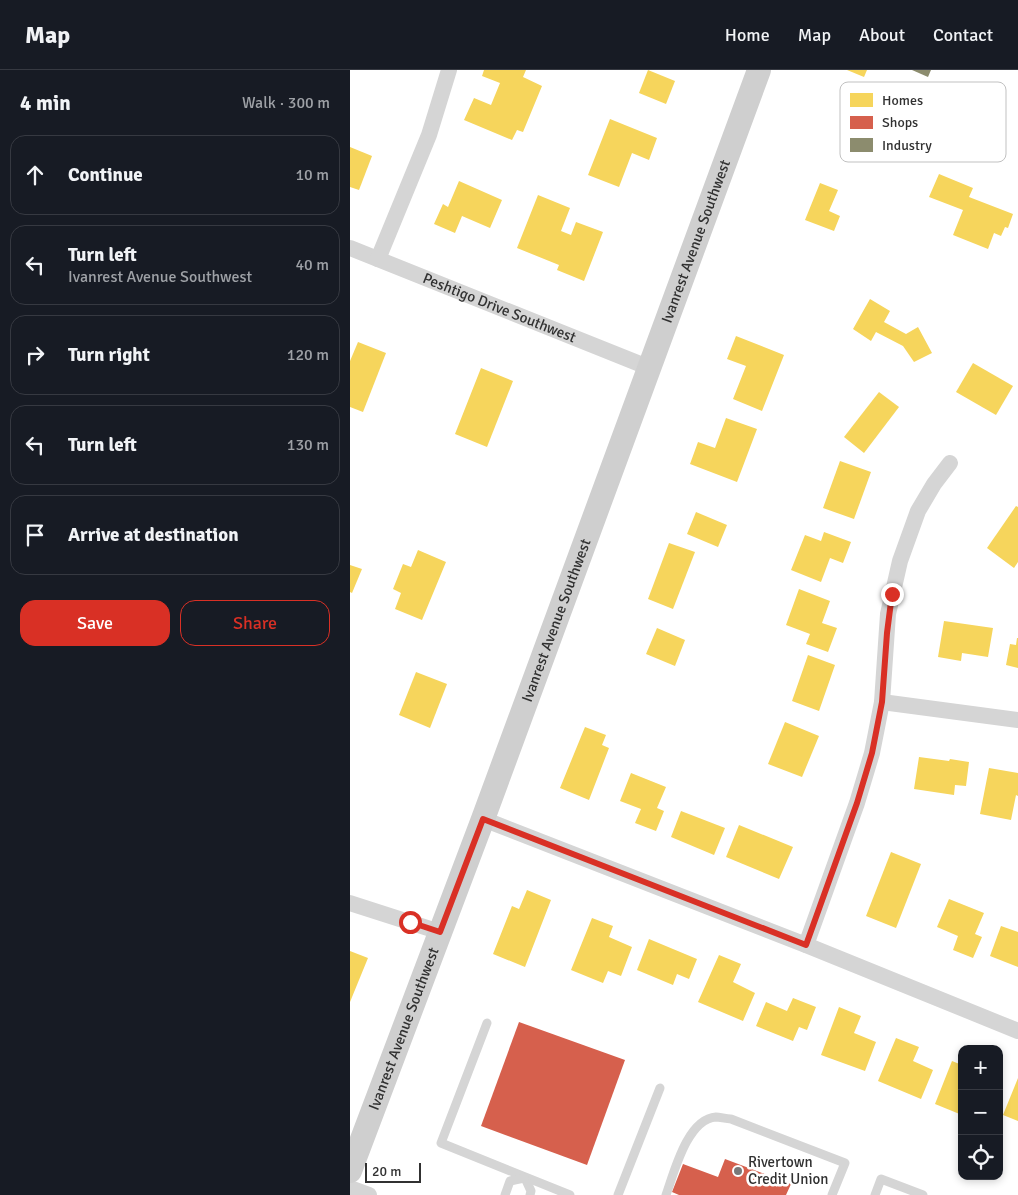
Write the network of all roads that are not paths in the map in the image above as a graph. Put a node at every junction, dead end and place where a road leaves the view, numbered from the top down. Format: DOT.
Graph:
graph roads {
  1 [pos="449,70"];
  2 [pos="759,70"];
  3 [pos="350,248"];
  4 [pos="378,259"];
  5 [pos="650,368"];
  6 [pos="950,463"];
  7 [pos="882,702"];
  8 [pos="1018,720"];
  9 [pos="483,819"];
  10 [pos="350,903"];
  11 [pos="440,932"];
  12 [pos="806,945"];
  13 [pos="487,1023"];
  14 [pos="1018,1031"];
  15 [pos="660,1088"];
  16 [pos="352,1162"];
  17 [pos="525,1178"];
  18 [pos="350,1188"];
  19 [pos="368,1195"];
  20 [pos="505,1195"];
  21 [pos="530,1195"];
  22 [pos="570,1195"];
  23 [pos="618,1195"];
  24 [pos="666,1195"];
  25 [pos="832,1195"];
  26 [pos="875,1195"];
  27 [pos="923,1195"];
  1 -- 4 [label="street"];
  2 -- 5 [label="street, Ivanrest Avenue Southwest"];
  3 -- 4 [label="street, Peshtigo Drive Southwest"];
  4 -- 5 [label="street, Peshtigo Drive Southwest"];
  5 -- 9 [label="street, Ivanrest Avenue Southwest"];
  6 -- 7 [label="street"];
  7 -- 8 [label="street"];
  7 -- 12 [label="street"];
  9 -- 11 [label="street, Ivanrest Avenue Southwest"];
  9 -- 12 [label="street"];
  10 -- 11 [label="street"];
  11 -- 16 [label="street, Ivanrest Avenue Southwest"];
  12 -- 14 [label="street"];
  13 -- 17 [label="lane"];
  15 -- 23 [label="lane"];
  17 -- 20 [label="lane"];
  17 -- 21 [label="lane"];
  17 -- 22 [label="lane"];
  18 -- 19 [label="street"];
  24 -- 25 [label="lane"];
  26 -- 27 [label="lane"];
}
